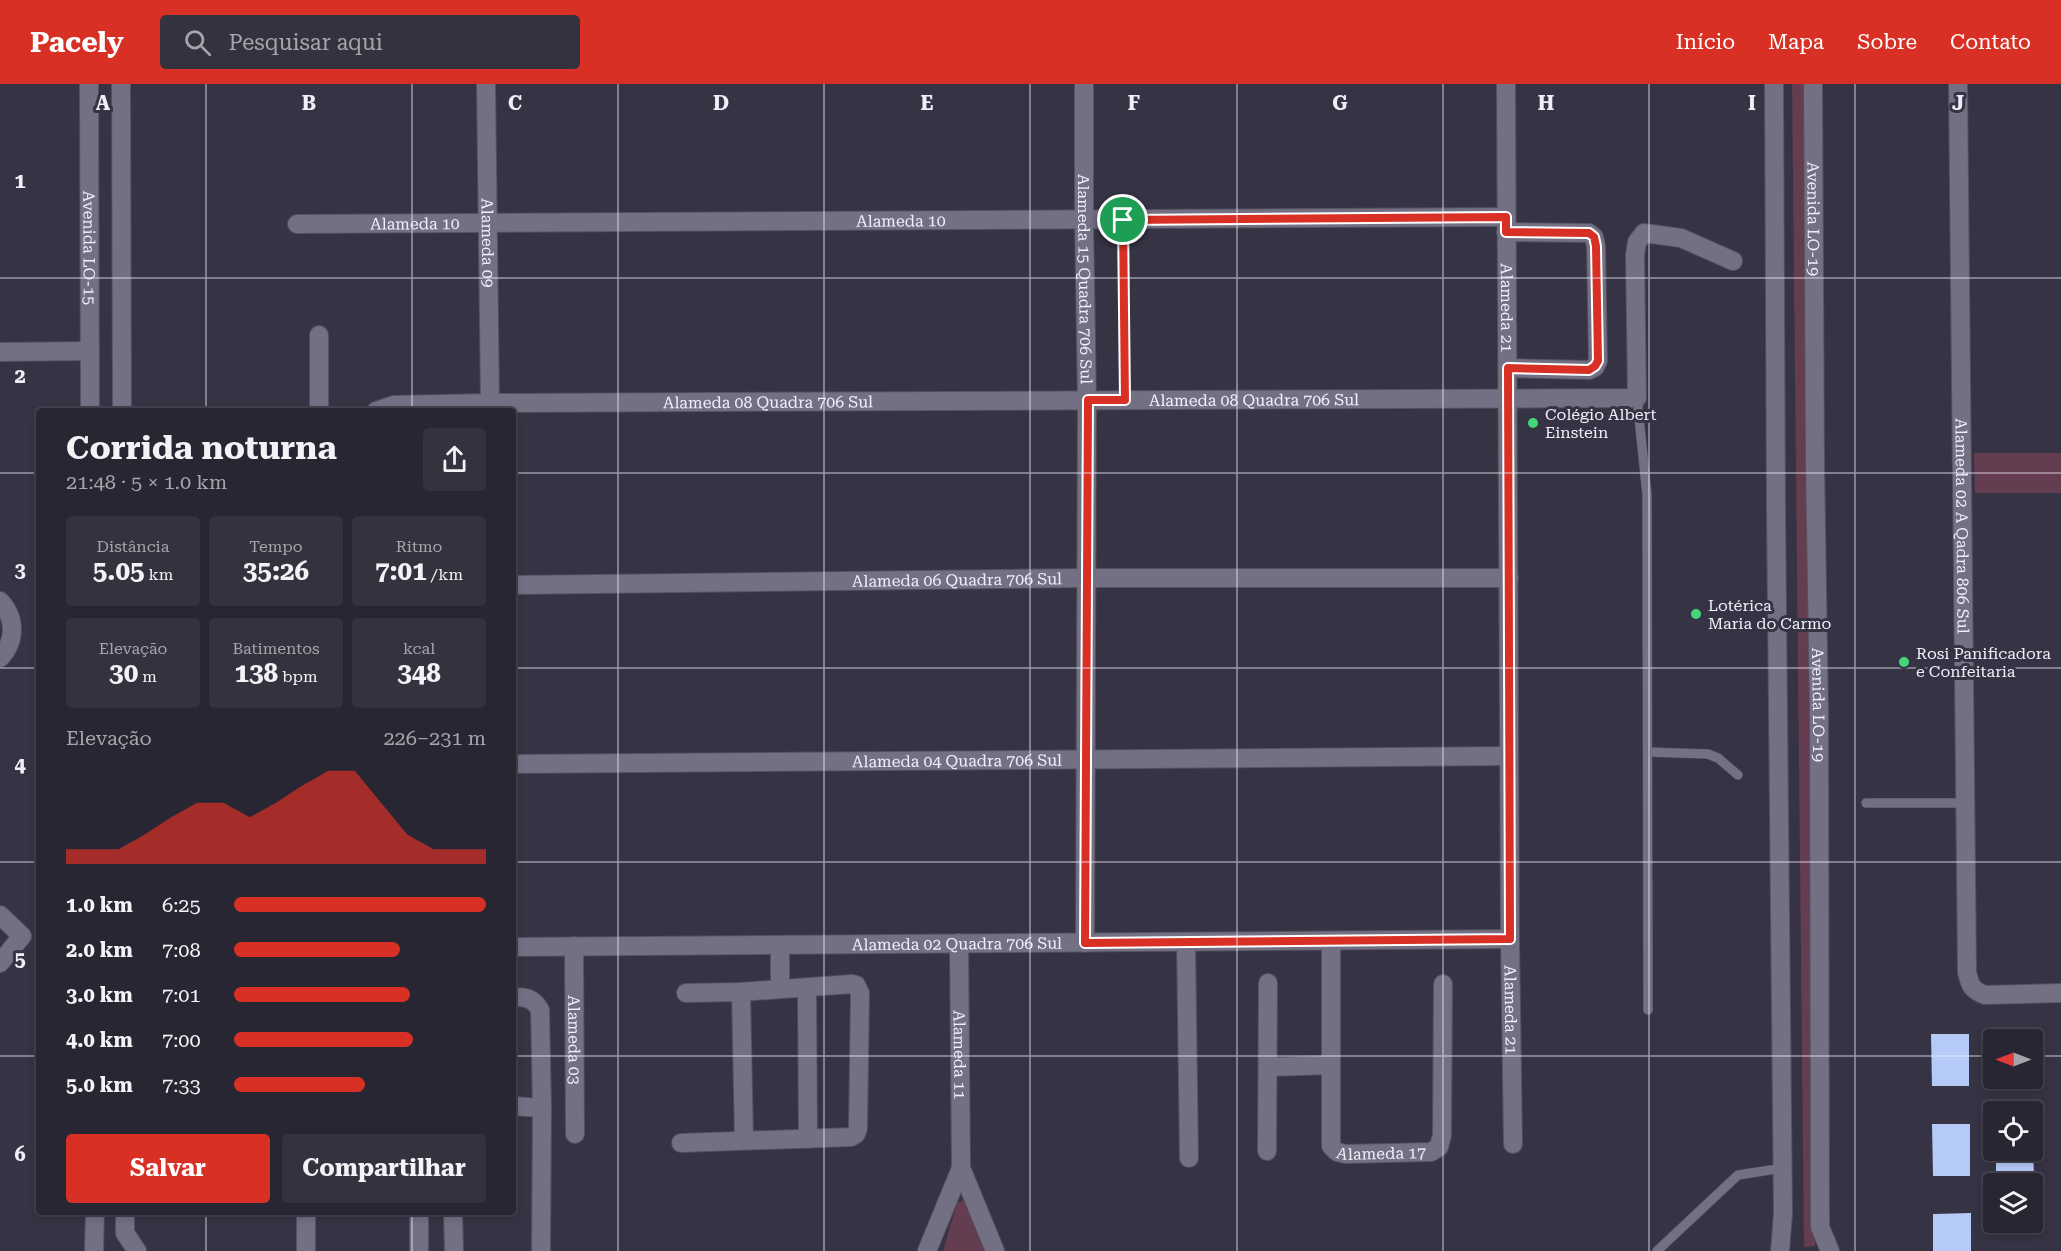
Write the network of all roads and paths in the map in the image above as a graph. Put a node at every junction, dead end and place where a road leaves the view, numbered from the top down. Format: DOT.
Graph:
graph roads {
  1 [pos="89,84"];
  2 [pos="121,84"];
  3 [pos="486,84"];
  4 [pos="1084,84"];
  5 [pos="1506,84"];
  6 [pos="1774,84"];
  7 [pos="1813,84"];
  8 [pos="1958,84"];
  9 [pos="1084,220"];
  10 [pos="1123,220"];
  11 [pos="297,224"];
  12 [pos="488,224"];
  13 [pos="1506,224"];
  14 [pos="1733,261"];
  15 [pos="319,335"];
  16 [pos="90,351"];
  17 [pos="0,352"];
  18 [pos="1508,368"];
  19 [pos="1508,398"];
  20 [pos="1637,398"];
  21 [pos="1088,400"];
  22 [pos="1125,400"];
  23 [pos="490,403"];
  24 [pos="90,408"];
  25 [pos="122,408"];
  26 [pos="319,408"];
  27 [pos="385,408"];
  28 [pos="1085,578"];
  29 [pos="1509,578"];
  30 [pos="516,585"];
  31 [pos="0,601"];
  32 [pos="0,658"];
  33 [pos="1648,752"];
  34 [pos="1509,756"];
  35 [pos="1084,758"];
  36 [pos="516,764"];
  37 [pos="1738,775"];
  38 [pos="1866,803"];
  39 [pos="1965,803"];
  40 [pos="0,915"];
  41 [pos="31,936"];
  42 [pos="1510,939"];
  43 [pos="1330,941"];
  44 [pos="1186,942"];
  45 [pos="1085,943"];
  46 [pos="959,944"];
  47 [pos="780,945"];
  48 [pos="574,946"];
  49 [pos="516,947"];
  50 [pos="0,963"];
  51 [pos="1268,983"];
  52 [pos="1443,984"];
  53 [pos="807,988"];
  54 [pos="780,989"];
  55 [pos="741,992"];
  56 [pos="686,993"];
  57 [pos="2061,993"];
  58 [pos="516,997"];
  59 [pos="1648,1011"];
  60 [pos="1331,1065"];
  61 [pos="1268,1067"];
  62 [pos="516,1106"];
  63 [pos="542,1108"];
  64 [pos="574,1134"];
  65 [pos="808,1139"];
  66 [pos="744,1140"];
  67 [pos="681,1143"];
  68 [pos="1513,1144"];
  69 [pos="1268,1151"];
  70 [pos="1189,1158"];
  71 [pos="961,1168"];
  72 [pos="1783,1168"];
  73 [pos="95,1215"];
  74 [pos="124,1215"];
  75 [pos="306,1215"];
  76 [pos="419,1215"];
  77 [pos="453,1215"];
  78 [pos="94,1251"];
  79 [pos="137,1251"];
  80 [pos="306,1251"];
  81 [pos="419,1251"];
  82 [pos="454,1251"];
  83 [pos="541,1251"];
  84 [pos="927,1251"];
  85 [pos="994,1251"];
  86 [pos="1657,1251"];
  87 [pos="1780,1251"];
  88 [pos="1830,1251"];
  1 -- 16 [label="street, Avenida LO-15"];
  2 -- 25 [label="street, Avenida LO-15"];
  3 -- 12 [label="street, Alameda 09"];
  4 -- 9 [label="street, Alameda 15 Quadra 706 Sul"];
  5 -- 13 [label="street, Alameda 21"];
  6 -- 72 [label="street"];
  7 -- 88 [label="street, Avenida LO-19"];
  8 -- 39 [label="street, Alameda 02 A Qadra 806 Sul"];
  9 -- 10 [label="street, Alameda 10"];
  9 -- 12 [label="street, Alameda 10"];
  9 -- 21 [label="street, Alameda 15 Quadra 706 Sul"];
  10 -- 13 [label="street, Alameda 10"];
  10 -- 22 [label="lane"];
  11 -- 12 [label="street, Alameda 10"];
  12 -- 23 [label="street, Alameda 09"];
  13 -- 18 [label="street, Alameda 21"];
  13 -- 18 [label="street, Alameda 10"];
  14 -- 20 [label="street"];
  15 -- 26 [label="street"];
  16 -- 17 [label="street"];
  16 -- 24 [label="street, Avenida LO-15"];
  18 -- 19 [label="street, Alameda 21"];
  19 -- 20 [label="street, Alameda 08 Quadra 706 Sul"];
  19 -- 22 [label="street, Alameda 08 Quadra 706 Sul"];
  19 -- 29 [label="street, Alameda 21"];
  20 -- 33 [label="lane"];
  21 -- 22 [label="street, Alameda 08 Quadra 706 Sul"];
  21 -- 23 [label="street, Alameda 08 Quadra 706 Sul"];
  21 -- 28 [label="street, Alameda 15 Quadra 706 Sul"];
  23 -- 27 [label="street, Alameda 08 Quadra 706 Sul"];
  28 -- 29 [label="street, Alameda 06 Quadra 706 Sul"];
  28 -- 30 [label="street, Alameda 06 Quadra 706 Sul"];
  28 -- 35 [label="street, Alameda 15 Quadra 706 Sul"];
  29 -- 34 [label="street, Alameda 21"];
  31 -- 32 [label="street"];
  33 -- 37 [label="lane"];
  33 -- 59 [label="lane"];
  34 -- 35 [label="street, Alameda 04 Quadra 706 Sul"];
  34 -- 42 [label="street, Alameda 21"];
  35 -- 36 [label="street, Alameda 04 Quadra 706 Sul"];
  35 -- 45 [label="street, Alameda 15 Quadra 706 Sul"];
  38 -- 39 [label="lane"];
  39 -- 57 [label="street, Alameda 02 A Qadra 806 Sul"];
  40 -- 41 [label="street"];
  41 -- 50 [label="street"];
  42 -- 43 [label="street, Alameda 02 Quadra 706 Sul"];
  42 -- 68 [label="street, Alameda 21"];
  43 -- 44 [label="street, Alameda 02 Quadra 706 Sul"];
  43 -- 60 [label="street, Alameda 17"];
  44 -- 45 [label="street, Alameda 02 Quadra 706 Sul"];
  44 -- 70 [label="street"];
  45 -- 46 [label="street, Alameda 02 Quadra 706 Sul"];
  46 -- 47 [label="street, Alameda 02 Quadra 706 Sul"];
  46 -- 71 [label="street, Alameda 11"];
  47 -- 48 [label="street, Alameda 02 Quadra 706 Sul"];
  47 -- 54 [label="street"];
  48 -- 49 [label="street, Alameda 02 Quadra 706 Sul"];
  48 -- 64 [label="street, Alameda 03"];
  51 -- 61 [label="street"];
  52 -- 60 [label="street, Alameda 17"];
  53 -- 54 [label="street"];
  53 -- 65 [label="street"];
  53 -- 65 [label="street"];
  54 -- 55 [label="street"];
  55 -- 56 [label="street"];
  55 -- 66 [label="street"];
  58 -- 63 [label="street"];
  60 -- 61 [label="street"];
  61 -- 69 [label="street"];
  62 -- 63 [label="street"];
  63 -- 83 [label="street"];
  65 -- 66 [label="street"];
  66 -- 67 [label="street"];
  71 -- 84 [label="street, Alameda 11"];
  71 -- 85 [label="street, Alameda 11"];
  72 -- 86 [label="lane"];
  72 -- 87 [label="street"];
  73 -- 78 [label="street"];
  74 -- 79 [label="street"];
  75 -- 80 [label="street"];
  76 -- 81 [label="street"];
  77 -- 82 [label="street"];
}
